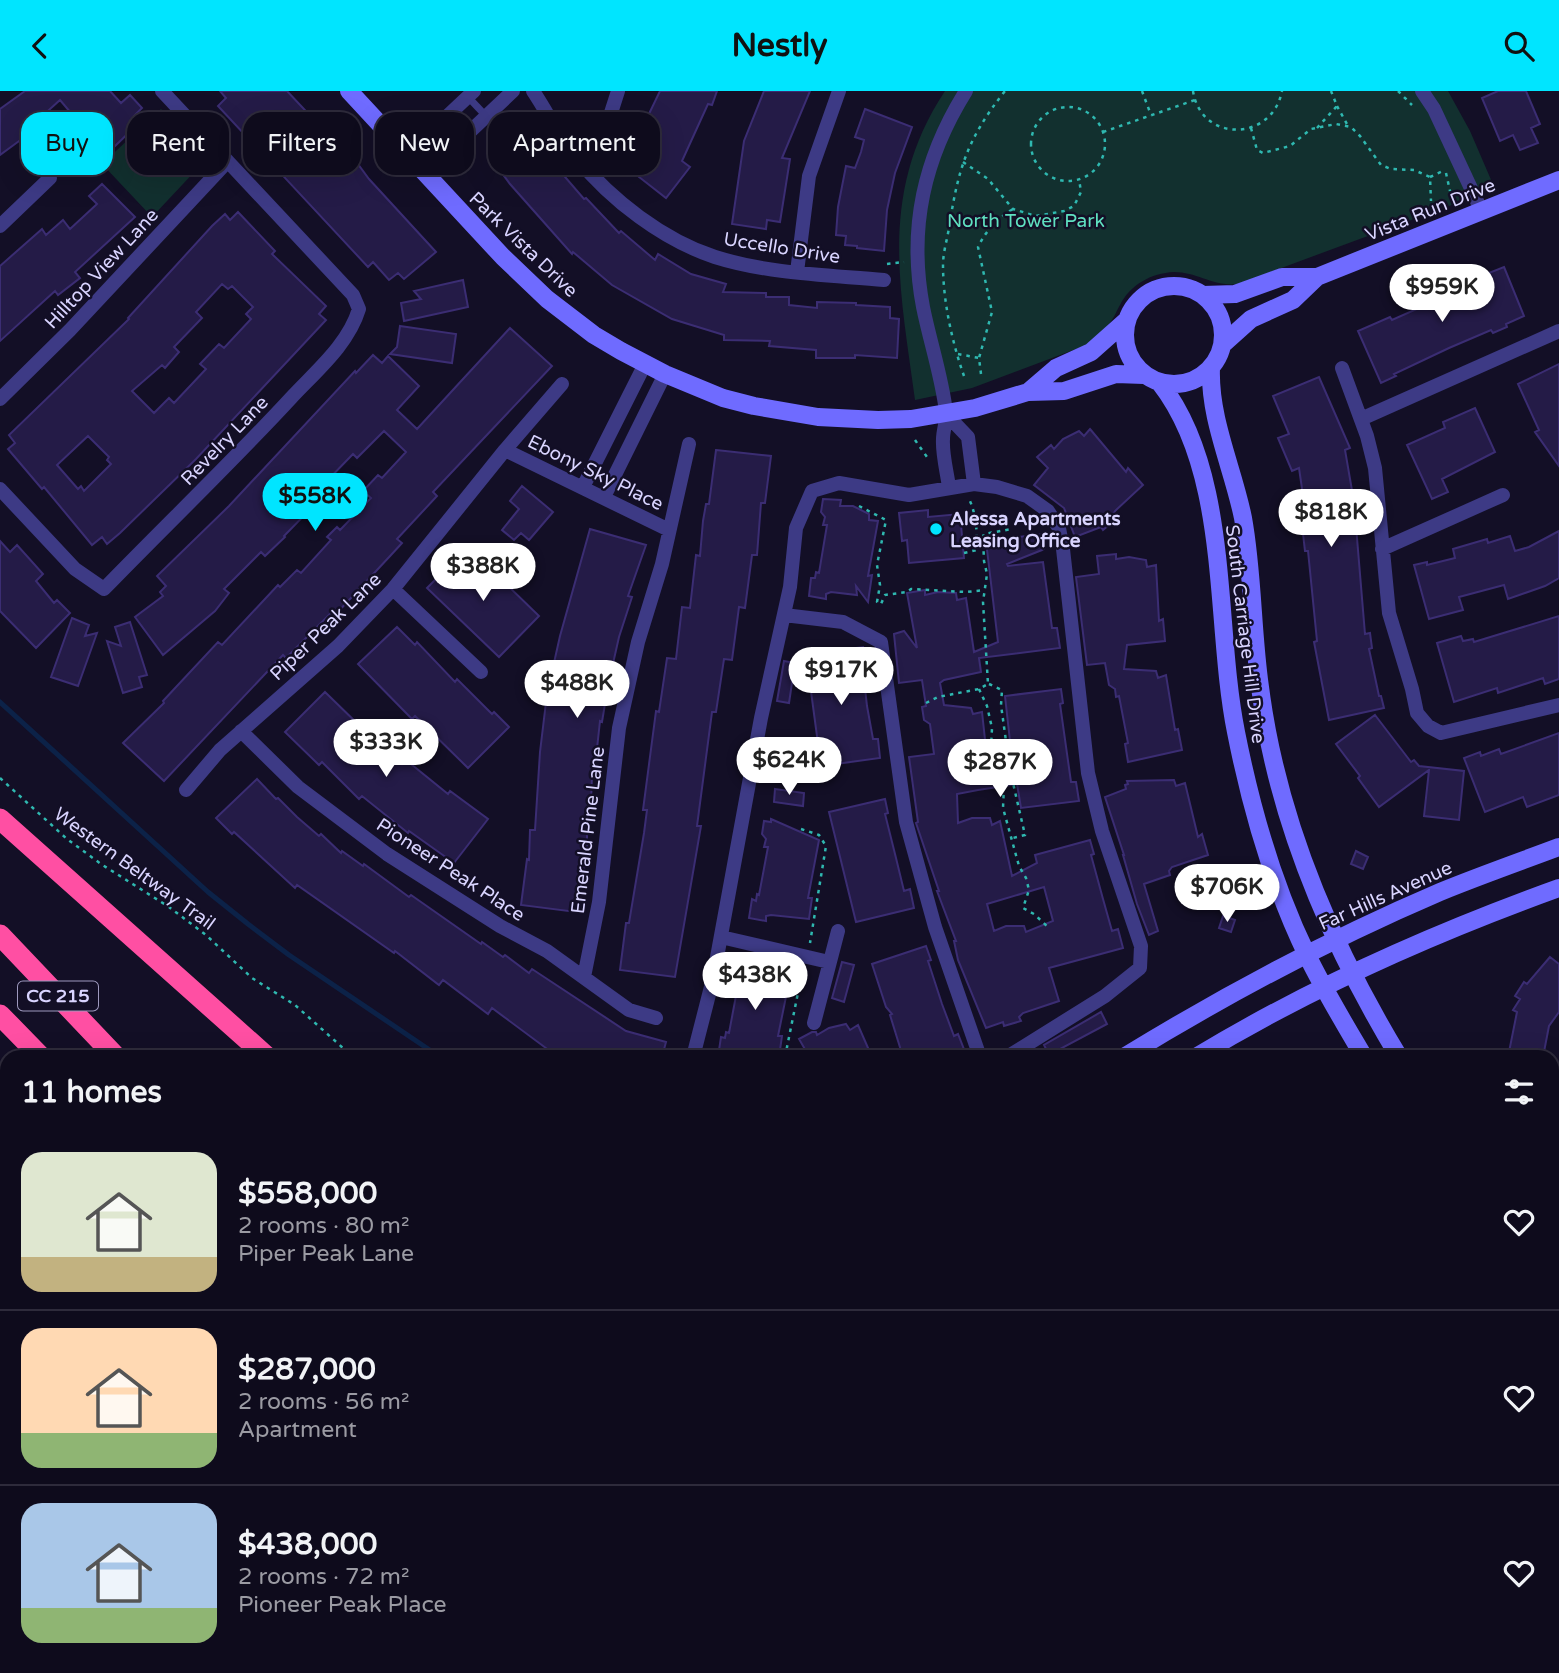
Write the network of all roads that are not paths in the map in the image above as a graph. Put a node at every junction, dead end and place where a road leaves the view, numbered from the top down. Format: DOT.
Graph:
graph roads {
  1 [pos="349,91"];
  2 [pos="513,91"];
  3 [pos="533,91"];
  4 [pos="618,91"];
  5 [pos="839,91"];
  6 [pos="965,91"];
  7 [pos="1422,91"];
  8 [pos="171,94"];
  9 [pos="471,94"];
  10 [pos="186,112"];
  11 [pos="452,112"];
  12 [pos="546,112"];
  13 [pos="611,112"];
  14 [pos="486,116"];
  15 [pos="375,119"];
  16 [pos="474,127"];
  17 [pos="229,164"];
  18 [pos="215,175"];
  19 [pos="426,175"];
  20 [pos="592,175"];
  21 [pos="50,178"];
  22 [pos="1559,180"];
  23 [pos="1482,212"];
  24 [pos="0,226"];
  25 [pos="797,272"];
  26 [pos="1317,277"];
  27 [pos="884,280"];
  28 [pos="1203,295"];
  29 [pos="1127,320"];
  30 [pos="1559,331"];
  31 [pos="1223,345"];
  32 [pos="645,364"];
  33 [pos="1211,368"];
  34 [pos="1342,368"];
  35 [pos="664,374"];
  36 [pos="1152,379"];
  37 [pos="562,384"];
  38 [pos="1028,392"];
  39 [pos="0,398"];
  40 [pos="947,415"];
  41 [pos="1361,419"];
  42 [pos="689,444"];
  43 [pos="505,450"];
  44 [pos="583,487"];
  45 [pos="949,487"];
  46 [pos="0,489"];
  47 [pos="971,489"];
  48 [pos="1503,495"];
  49 [pos="604,497"];
  50 [pos="669,530"];
  51 [pos="1382,549"];
  52 [pos="393,589"];
  53 [pos="784,615"];
  54 [pos="481,672"];
  55 [pos="1559,705"];
  56 [pos="241,731"];
  57 [pos="186,790"];
  58 [pos="0,819"];
  59 [pos="1559,847"];
  60 [pos="1559,888"];
  61 [pos="838,931"];
  62 [pos="0,935"];
  63 [pos="721,937"];
  64 [pos="1336,940"];
  65 [pos="1307,954"];
  66 [pos="829,962"];
  67 [pos="1351,974"];
  68 [pos="584,977"];
  69 [pos="1324,988"];
  70 [pos="0,1015"];
  71 [pos="656,1018"];
  72 [pos="814,1023"];
  73 [pos="34,1050"];
  74 [pos="109,1050"];
  75 [pos="259,1050"];
  76 [pos="695,1050"];
  77 [pos="977,1050"];
  78 [pos="1018,1050"];
  79 [pos="1136,1050"];
  80 [pos="1209,1050"];
  81 [pos="1360,1050"];
  82 [pos="1395,1050"];
  1 -- 15 [label="street, Park Vista Drive"];
  2 -- 14 [label="street"];
  3 -- 12 [label="street, Uccello Drive"];
  4 -- 13 [label="street"];
  5 -- 25 [label="street"];
  6 -- 40 [label="street"];
  7 -- 23 [label="street"];
  8 -- 10 [label="street"];
  9 -- 11 [label="street"];
  9 -- 14 [label="lane"];
  14 -- 16 [label="street"];
  17 -- 46 [label="street, Revelry Lane"];
  18 -- 39 [label="street, Hilltop View Lane"];
  19 -- 32 [label="street, Park Vista Drive"];
  20 -- 25 [label="street, Uccello Drive"];
  21 -- 24 [label="street"];
  22 -- 23 [label="street, Vista Run Drive"];
  23 -- 26 [label="street, Vista Run Drive"];
  25 -- 27 [label="street, Uccello Drive"];
  26 -- 28 [label="street, Vista Run Drive"];
  26 -- 31 [label="street, Vista Run Drive"];
  28 -- 29 [label="street"];
  28 -- 31 [label="street"];
  29 -- 36 [label="street"];
  29 -- 38 [label="street, Park Vista Drive"];
  30 -- 41 [label="street"];
  31 -- 33 [label="street"];
  32 -- 35 [label="street, Park Vista Drive"];
  32 -- 44 [label="street"];
  33 -- 36 [label="street"];
  33 -- 64 [label="street, South Carriage Hill Drive"];
  34 -- 41 [label="street"];
  35 -- 40 [label="street, Park Vista Drive"];
  35 -- 49 [label="street"];
  36 -- 38 [label="street, Park Vista Drive"];
  36 -- 65 [label="street, South Carriage Hill Drive"];
  37 -- 43 [label="street, Piper Peak Lane"];
  38 -- 40 [label="street, Park Vista Drive"];
  40 -- 45 [label="street"];
  40 -- 47 [label="street"];
  41 -- 51 [label="street"];
  42 -- 50 [label="street, Emerald Pine Lane"];
  43 -- 44 [label="street, Ebony Sky Place"];
  43 -- 52 [label="street, Piper Peak Lane"];
  44 -- 49 [label="street, Ebony Sky Place"];
  45 -- 47 [label="street"];
  45 -- 53 [label="street"];
  47 -- 78 [label="street"];
  48 -- 51 [label="street"];
  49 -- 50 [label="street, Ebony Sky Place"];
  50 -- 68 [label="street, Emerald Pine Lane"];
  51 -- 55 [label="street"];
  52 -- 54 [label="street"];
  52 -- 56 [label="street, Piper Peak Lane"];
  53 -- 63 [label="street"];
  53 -- 77 [label="street"];
  56 -- 57 [label="street, Piper Peak Lane"];
  56 -- 68 [label="street, Pioneer Peak Place"];
  58 -- 75 [label="highway"];
  59 -- 64 [label="street, Far Hills Avenue"];
  60 -- 67 [label="street"];
  61 -- 66 [label="street"];
  62 -- 74 [label="highway, CC 215"];
  63 -- 66 [label="street"];
  63 -- 76 [label="street"];
  64 -- 65 [label="street, Far Hills Avenue"];
  64 -- 67 [label="street, South Carriage Hill Drive"];
  65 -- 69 [label="street, South Carriage Hill Drive"];
  65 -- 79 [label="street, Far Hills Avenue"];
  66 -- 72 [label="street"];
  67 -- 69 [label="street"];
  67 -- 82 [label="street, South Carriage Hill Drive"];
  68 -- 71 [label="street, Pioneer Peak Place"];
  69 -- 80 [label="street"];
  69 -- 81 [label="street, South Carriage Hill Drive"];
  70 -- 73 [label="highway, CC 215"];
}
